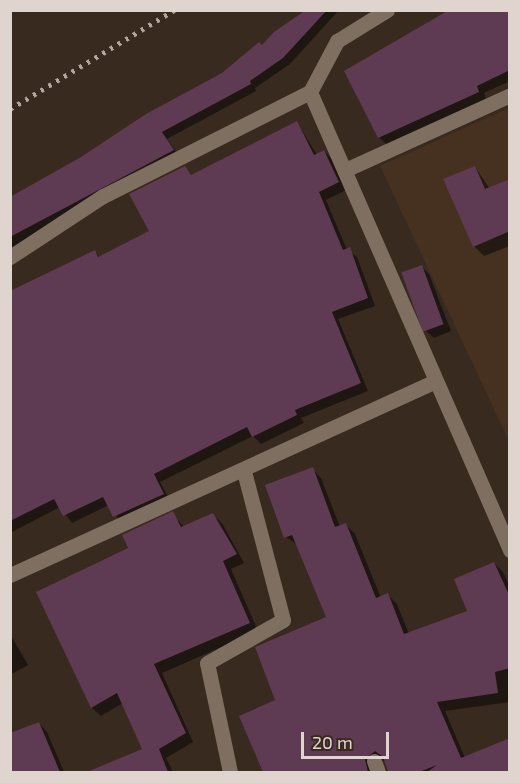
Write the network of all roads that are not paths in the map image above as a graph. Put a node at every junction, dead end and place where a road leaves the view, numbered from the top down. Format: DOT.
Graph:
graph roads {
  1 [pos="387,10"];
  2 [pos="310,92"];
  3 [pos="510,95"];
  4 [pos="345,170"];
  5 [pos="10,257"];
  6 [pos="433,382"];
  7 [pos="244,471"];
  8 [pos="510,550"];
  9 [pos="10,575"];
  10 [pos="230,772"];
  1 -- 2 [label="street"];
  2 -- 4 [label="street"];
  2 -- 5 [label="street"];
  3 -- 4 [label="street"];
  4 -- 6 [label="street"];
  6 -- 7 [label="street"];
  6 -- 8 [label="street"];
  7 -- 9 [label="street"];
  7 -- 10 [label="street"];
}
